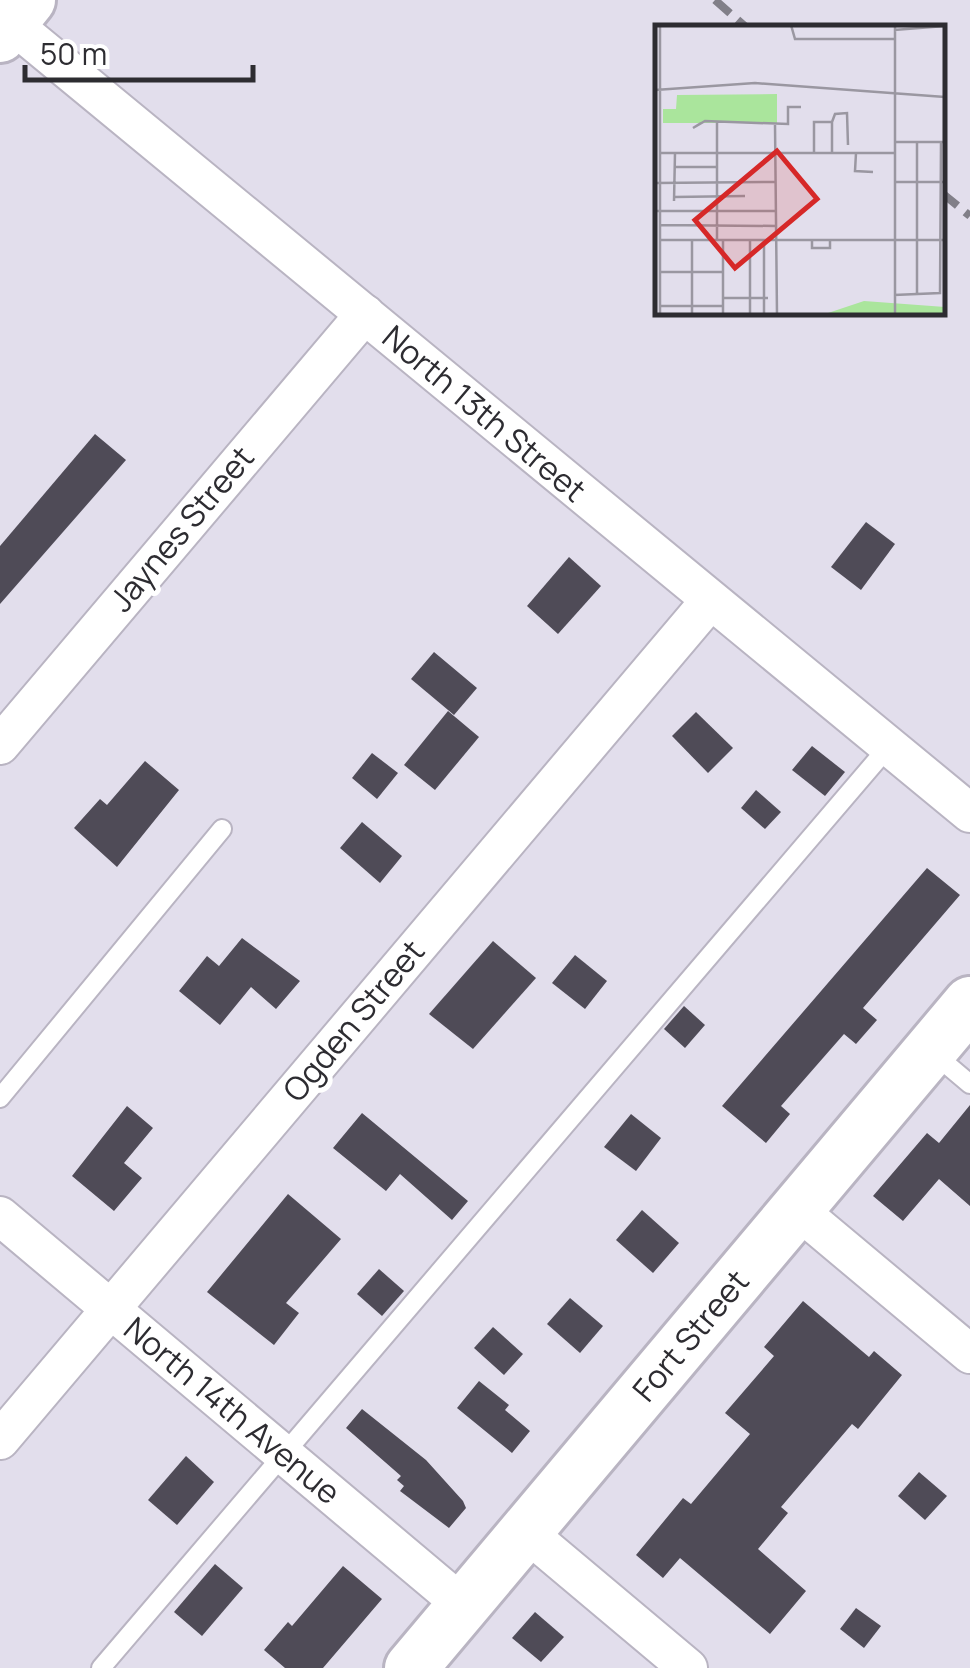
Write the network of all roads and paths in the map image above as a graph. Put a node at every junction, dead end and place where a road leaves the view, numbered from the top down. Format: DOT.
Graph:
graph roads {
  1 [pos="10,18"];
  2 [pos="364,314"];
  3 [pos="710,602"];
  4 [pos="0,744"];
  5 [pos="889,746"];
  6 [pos="970,814"];
  7 [pos="222,829"];
  8 [pos="970,1003"];
  9 [pos="930,1050"];
  10 [pos="970,1084"];
  11 [pos="0,1098"];
  12 [pos="798,1210"];
  13 [pos="0,1216"];
  14 [pos="111,1308"];
  15 [pos="970,1354"];
  16 [pos="0,1440"];
  17 [pos="282,1453"];
  18 [pos="526,1532"];
  19 [pos="464,1606"];
  20 [pos="101,1668"];
  21 [pos="411,1668"];
  22 [pos="688,1668"];
  1 -- 2 [label="street, North 13th Street"];
  2 -- 3 [label="street, North 13th Street"];
  2 -- 4 [label="street, Jaynes Street"];
  3 -- 5 [label="street, North 13th Street"];
  3 -- 14 [label="street, Ogden Street"];
  5 -- 6 [label="street, North 13th Street"];
  5 -- 17 [label="lane"];
  7 -- 11 [label="lane"];
  8 -- 9 [label="street, Fort Street"];
  9 -- 10 [label="lane"];
  9 -- 12 [label="street, Fort Street"];
  12 -- 15 [label="street"];
  12 -- 18 [label="street, Fort Street"];
  13 -- 14 [label="street, North 14th Avenue"];
  14 -- 16 [label="street, Ogden Street"];
  14 -- 17 [label="street, North 14th Avenue"];
  17 -- 19 [label="street, North 14th Avenue"];
  17 -- 20 [label="lane"];
  18 -- 19 [label="street, Fort Street"];
  18 -- 22 [label="street"];
  19 -- 21 [label="street, Fort Street"];
}
